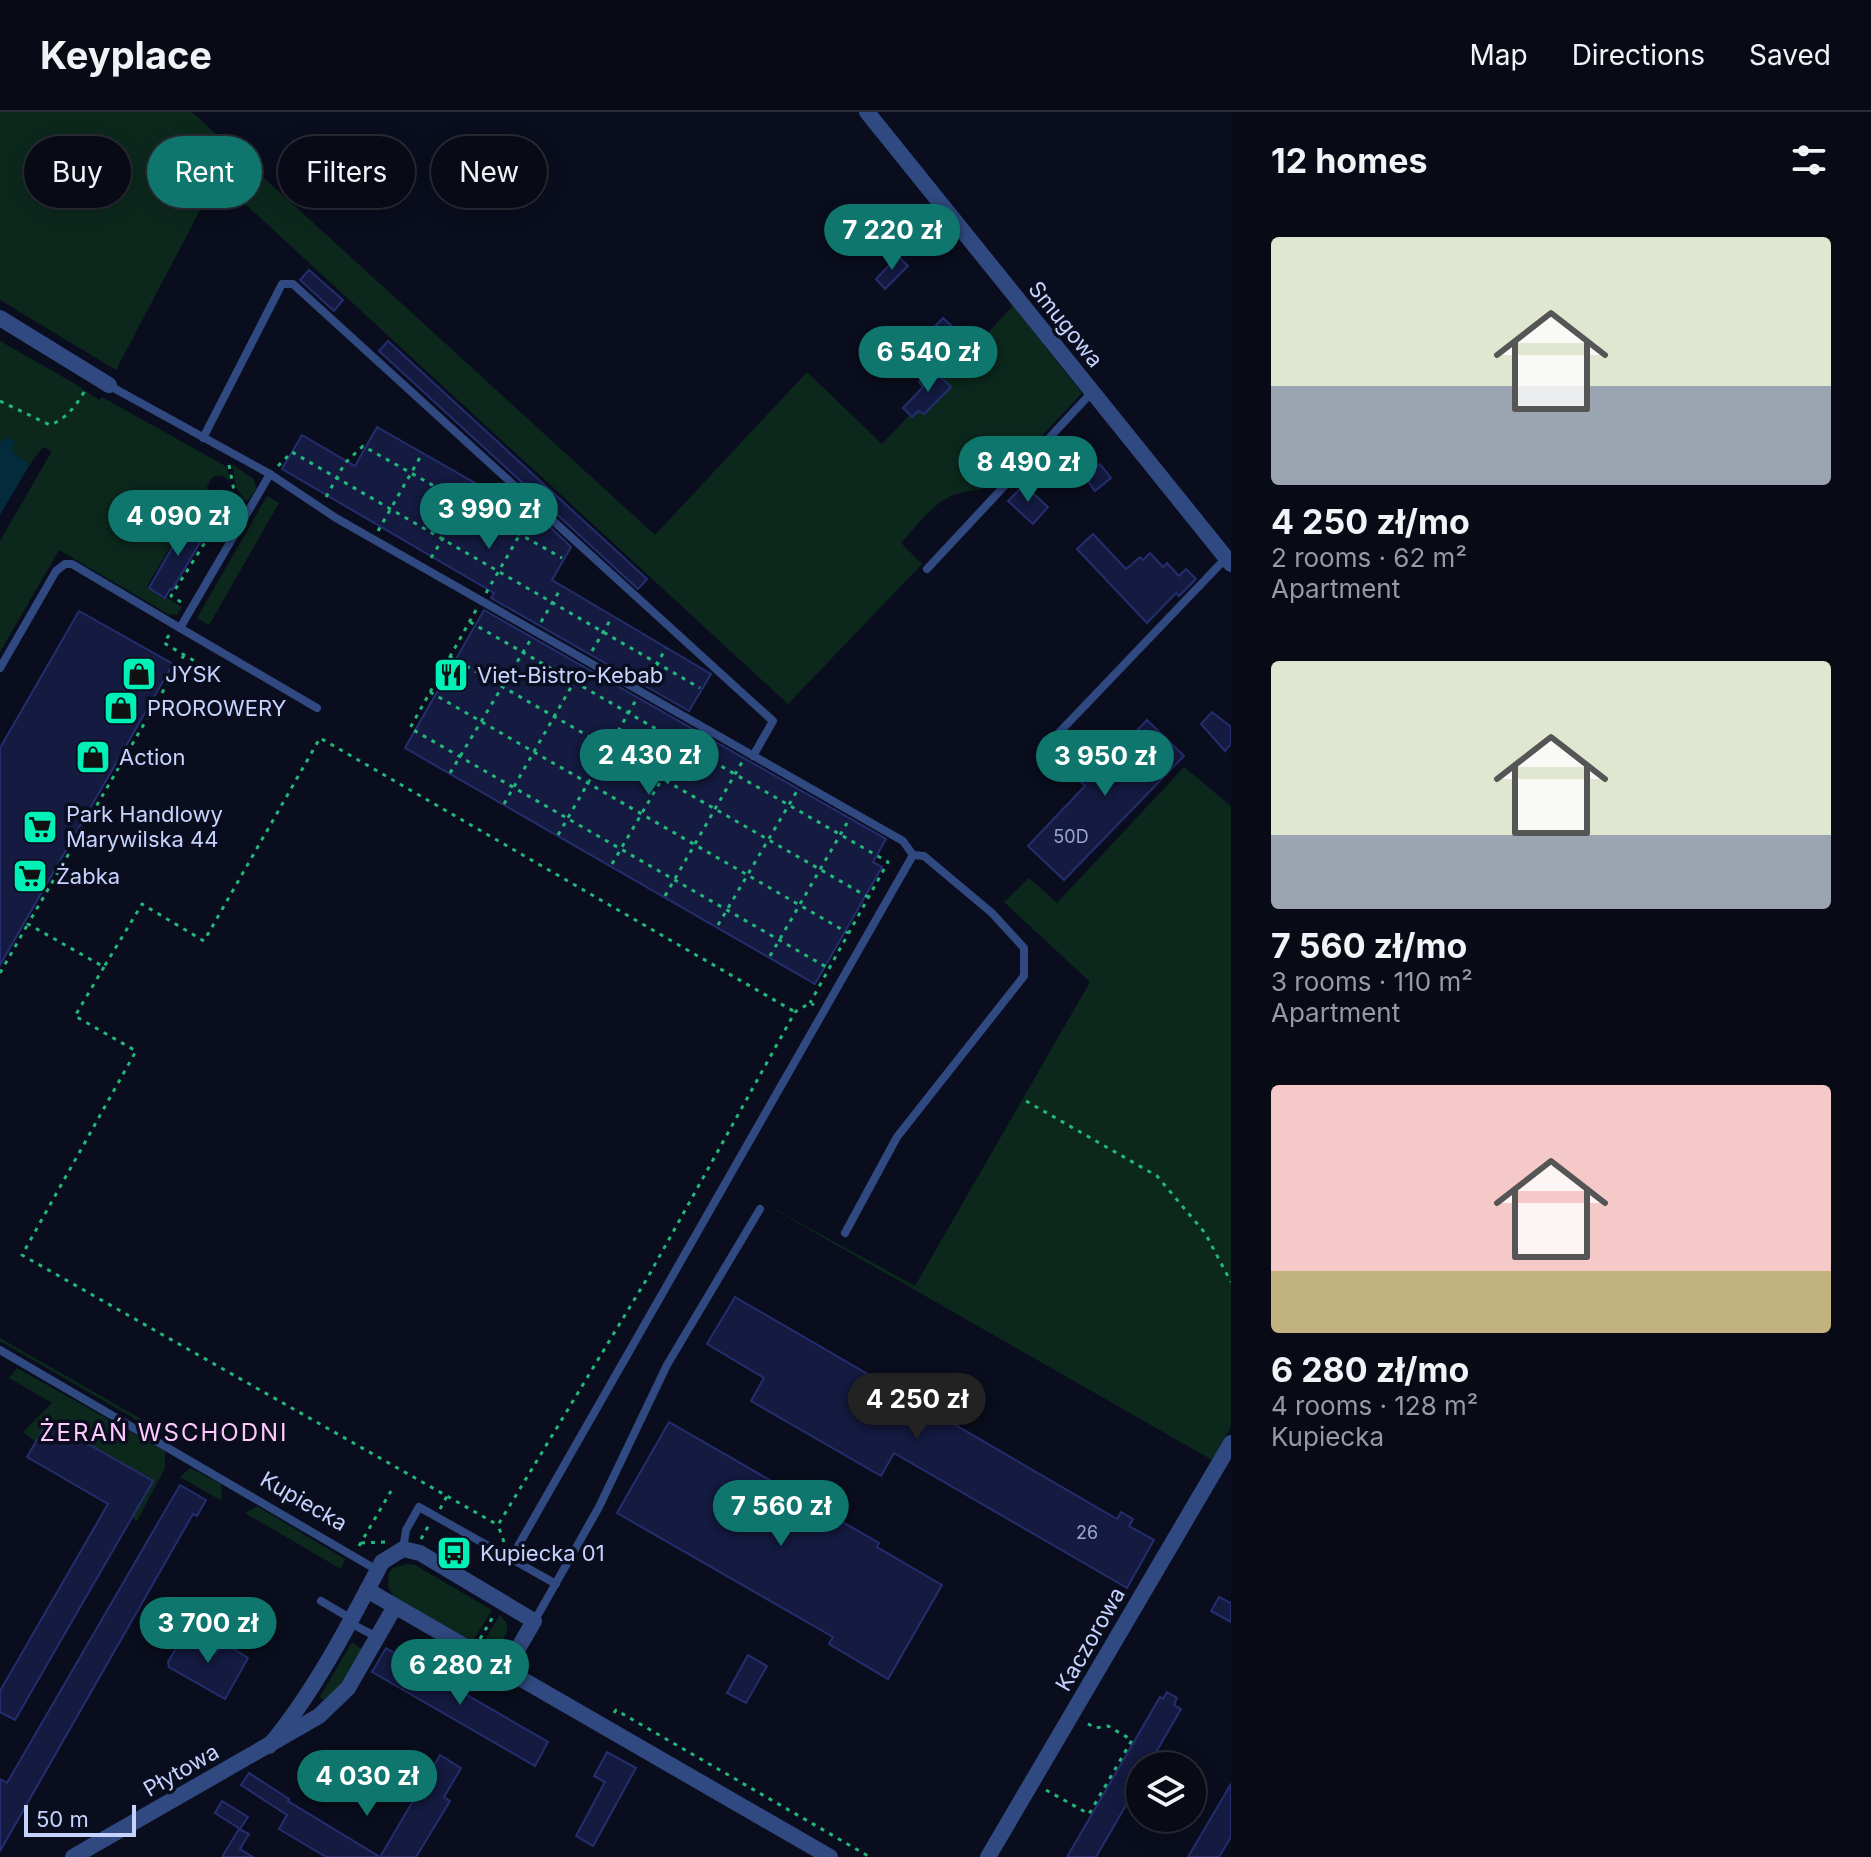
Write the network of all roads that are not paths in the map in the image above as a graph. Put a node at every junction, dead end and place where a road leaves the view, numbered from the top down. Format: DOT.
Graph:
graph roads {
  1 [pos="867,112"];
  2 [pos="0,318"];
  3 [pos="102,388"];
  4 [pos="1092,391"];
  5 [pos="203,438"];
  6 [pos="270,474"];
  7 [pos="1229,561"];
  8 [pos="927,569"];
  9 [pos="180,628"];
  10 [pos="0,668"];
  11 [pos="317,708"];
  12 [pos="1050,742"];
  13 [pos="753,756"];
  14 [pos="913,855"];
  15 [pos="760,1209"];
  16 [pos="845,1233"];
  17 [pos="0,1350"];
  18 [pos="1231,1443"];
  19 [pos="403,1549"];
  20 [pos="510,1560"];
  21 [pos="378,1570"];
  22 [pos="556,1584"];
  23 [pos="367,1590"];
  24 [pos="321,1601"];
  25 [pos="394,1608"];
  26 [pos="349,1620"];
  27 [pos="534,1621"];
  28 [pos="377,1638"];
  29 [pos="505,1671"];
  30 [pos="269,1746"];
  31 [pos="73,1857"];
  32 [pos="830,1857"];
  33 [pos="988,1857"];
  1 -- 4 [label="street, Smugowa"];
  2 -- 3 [label="street"];
  3 -- 5 [label="lane"];
  4 -- 7 [label="street, Smugowa"];
  4 -- 8 [label="lane"];
  5 -- 6 [label="lane"];
  5 -- 13 [label="lane"];
  6 -- 9 [label="lane"];
  6 -- 13 [label="lane"];
  7 -- 12 [label="lane"];
  9 -- 10 [label="lane"];
  9 -- 11 [label="lane"];
  13 -- 14 [label="lane"];
  14 -- 16 [label="lane"];
  14 -- 20 [label="lane"];
  15 -- 22 [label="lane"];
  17 -- 21 [label="lane, Kupiecka"];
  18 -- 33 [label="street, Kaczorowa"];
  19 -- 20 [label="lane"];
  19 -- 21 [label="street"];
  19 -- 27 [label="street"];
  20 -- 22 [label="lane"];
  21 -- 23 [label="street"];
  22 -- 27 [label="lane"];
  23 -- 25 [label="street"];
  23 -- 26 [label="street, Płytowa"];
  24 -- 26 [label="lane"];
  25 -- 28 [label="street, Płytowa"];
  25 -- 29 [label="street"];
  26 -- 28 [label="lane"];
  26 -- 30 [label="street, Płytowa"];
  27 -- 29 [label="street"];
  28 -- 30 [label="street, Płytowa"];
  29 -- 32 [label="street"];
  30 -- 31 [label="street, Płytowa"];
}
